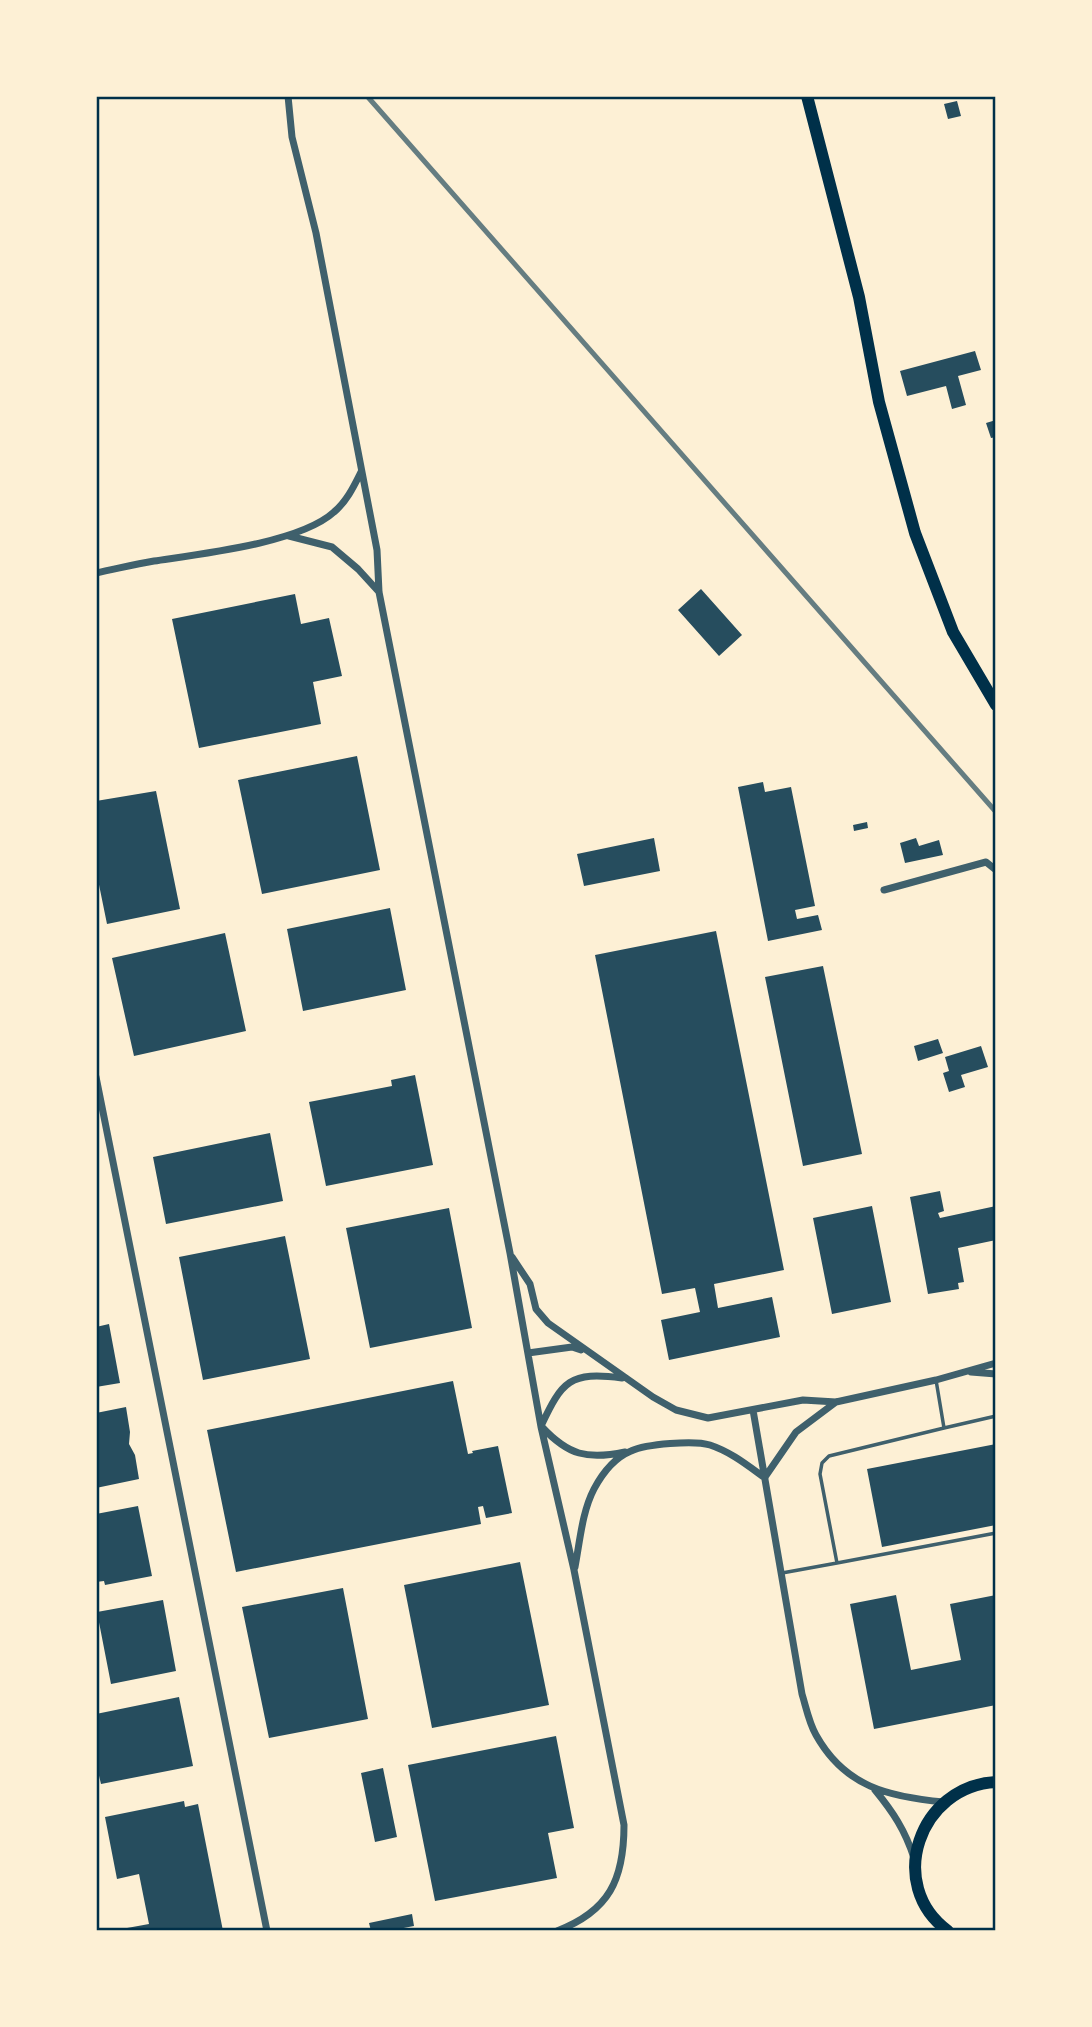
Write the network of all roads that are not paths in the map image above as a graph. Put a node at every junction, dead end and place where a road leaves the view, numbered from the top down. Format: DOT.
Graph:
graph roads {
  1 [pos="288,96"];
  2 [pos="807,96"];
  3 [pos="361,472"];
  4 [pos="289,536"];
  5 [pos="96,573"];
  6 [pos="379,592"];
  7 [pos="996,705"];
  8 [pos="996,870"];
  9 [pos="884,890"];
  10 [pos="96,1077"];
  11 [pos="510,1253"];
  12 [pos="588,1352"];
  13 [pos="528,1353"];
  14 [pos="996,1363"];
  15 [pos="967,1372"];
  16 [pos="996,1374"];
  17 [pos="626,1379"];
  18 [pos="936,1380"];
  19 [pos="836,1402"];
  20 [pos="753,1410"];
  21 [pos="996,1416"];
  22 [pos="541,1427"];
  23 [pos="944,1427"];
  24 [pos="632,1450"];
  25 [pos="765,1478"];
  26 [pos="996,1533"];
  27 [pos="837,1563"];
  28 [pos="574,1570"];
  29 [pos="781,1574"];
  30 [pos="996,1782"];
  31 [pos="874,1789"];
  32 [pos="944,1802"];
  33 [pos="915,1862"];
  34 [pos="267,1931"];
  35 [pos="556,1931"];
  36 [pos="948,1931"];
  1 -- 3 [label="street"];
  2 -- 7 [label="main road"];
  3 -- 4 [label="street"];
  3 -- 6 [label="street"];
  4 -- 5 [label="street"];
  4 -- 6 [label="street"];
  6 -- 11 [label="street"];
  8 -- 9 [label="street"];
  10 -- 34 [label="street"];
  11 -- 12 [label="street"];
  11 -- 13 [label="street"];
  12 -- 13 [label="street"];
  12 -- 17 [label="street"];
  13 -- 22 [label="street"];
  14 -- 15 [label="street"];
  15 -- 16 [label="street"];
  15 -- 18 [label="street"];
  17 -- 20 [label="street"];
  17 -- 22 [label="street"];
  18 -- 19 [label="street"];
  18 -- 23 [label="lane"];
  19 -- 20 [label="street"];
  19 -- 25 [label="street"];
  20 -- 25 [label="street"];
  21 -- 23 [label="lane"];
  22 -- 24 [label="street"];
  22 -- 28 [label="street"];
  23 -- 27 [label="lane"];
  24 -- 25 [label="street"];
  24 -- 28 [label="street"];
  25 -- 29 [label="street"];
  26 -- 27 [label="lane"];
  27 -- 29 [label="lane"];
  28 -- 35 [label="street"];
  29 -- 31 [label="street"];
  30 -- 32 [label="main road"];
  31 -- 32 [label="street"];
  31 -- 33 [label="street"];
  32 -- 33 [label="main road"];
  33 -- 36 [label="main road"];
}
